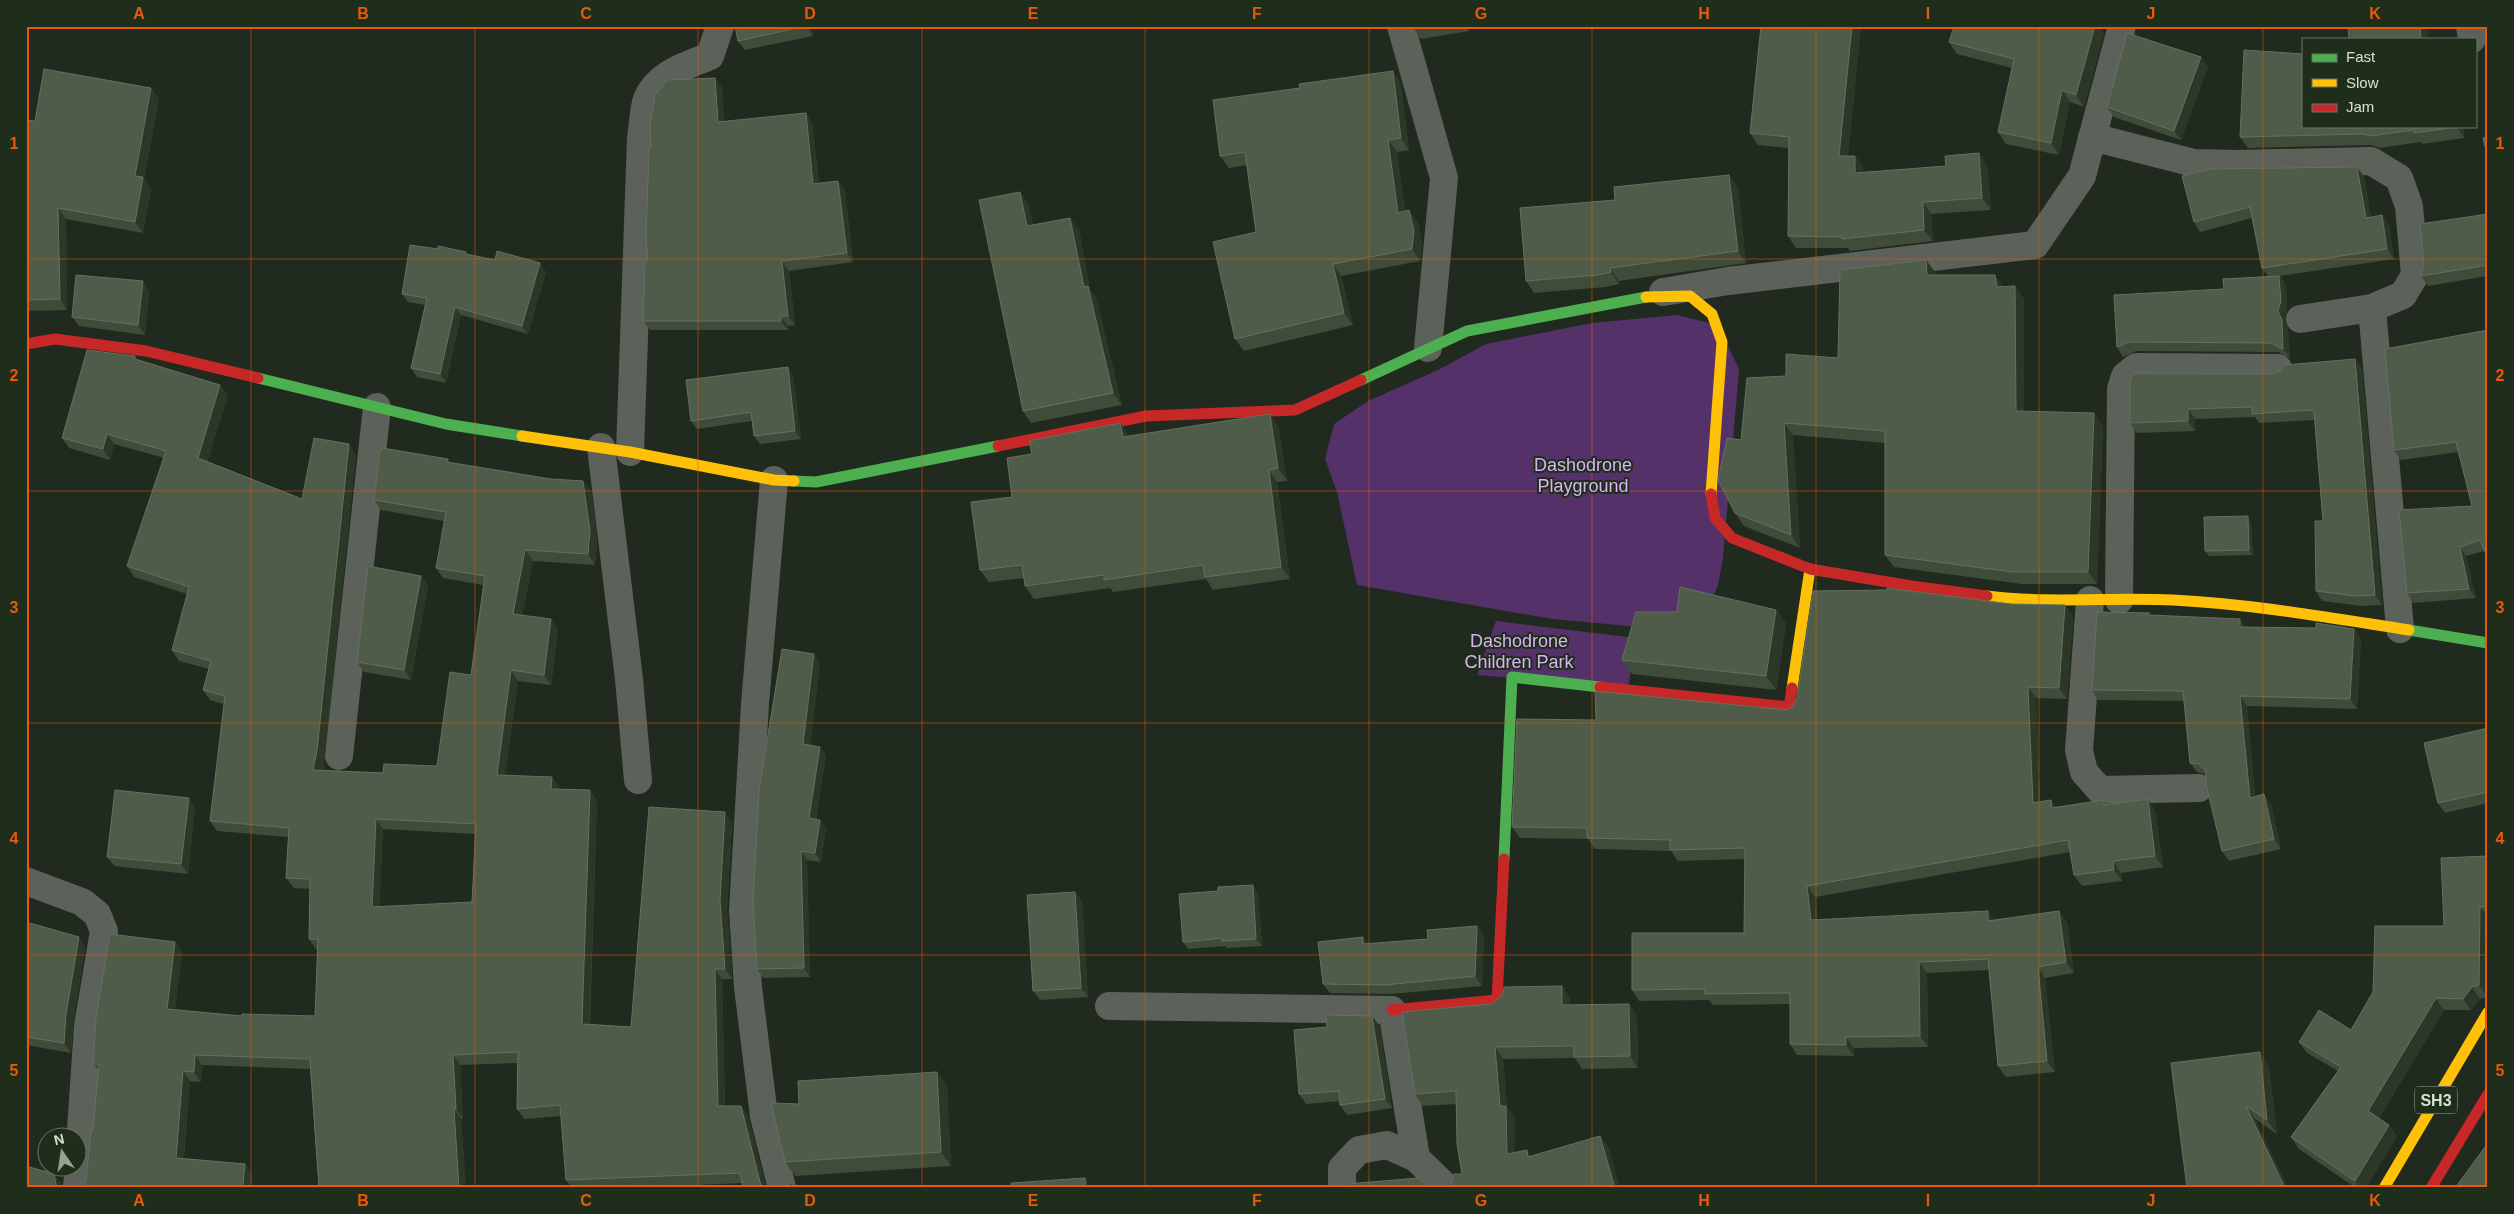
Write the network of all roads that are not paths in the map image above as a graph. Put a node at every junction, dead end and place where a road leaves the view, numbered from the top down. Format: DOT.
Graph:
graph roads {
  1 [pos="720,26"];
  2 [pos="1401,26"];
  3 [pos="2122,26"];
  4 [pos="2092,137"];
  5 [pos="1636,297"];
  6 [pos="2372,308"];
  7 [pos="2300,318"];
  8 [pos="26,344"];
  9 [pos="1428,348"];
  10 [pos="2278,368"];
  11 [pos="377,407"];
  12 [pos="601,448"];
  13 [pos="630,452"];
  14 [pos="774,480"];
  15 [pos="1810,569"];
  16 [pos="2090,600"];
  17 [pos="2119,600"];
  18 [pos="2400,629"];
  19 [pos="2488,643"];
  20 [pos="339,756"];
  21 [pos="638,780"];
  22 [pos="2199,788"];
  23 [pos="26,881"];
  24 [pos="1109,1006"];
  25 [pos="1392,1010"];
  26 [pos="2488,1012"];
  27 [pos="2488,1094"];
  28 [pos="1416,1158"];
  29 [pos="77,1188"];
  30 [pos="782,1188"];
  31 [pos="1342,1188"];
  32 [pos="1448,1188"];
  33 [pos="2384,1188"];
  34 [pos="2431,1188"];
  1 -- 13 [label="street"];
  2 -- 9 [label="street"];
  3 -- 4 [label="street"];
  4 -- 5 [label="street"];
  4 -- 6 [label="street"];
  5 -- 9 [label="street"];
  5 -- 15 [label="street"];
  6 -- 7 [label="street"];
  6 -- 18 [label="street"];
  8 -- 11 [label="street"];
  9 -- 14 [label="street"];
  10 -- 17 [label="street"];
  11 -- 12 [label="street"];
  11 -- 20 [label="street"];
  12 -- 13 [label="street"];
  12 -- 21 [label="street"];
  13 -- 14 [label="street"];
  14 -- 30 [label="street"];
  15 -- 16 [label="street"];
  15 -- 25 [label="street"];
  16 -- 17 [label="street"];
  16 -- 22 [label="street"];
  17 -- 18 [label="street"];
  18 -- 19 [label="street"];
  23 -- 29 [label="street"];
  24 -- 25 [label="street"];
  25 -- 28 [label="street"];
  26 -- 33 [label="street, SH3"];
  27 -- 34 [label="street, SH3"];
  28 -- 31 [label="street"];
  28 -- 32 [label="street"];
}
